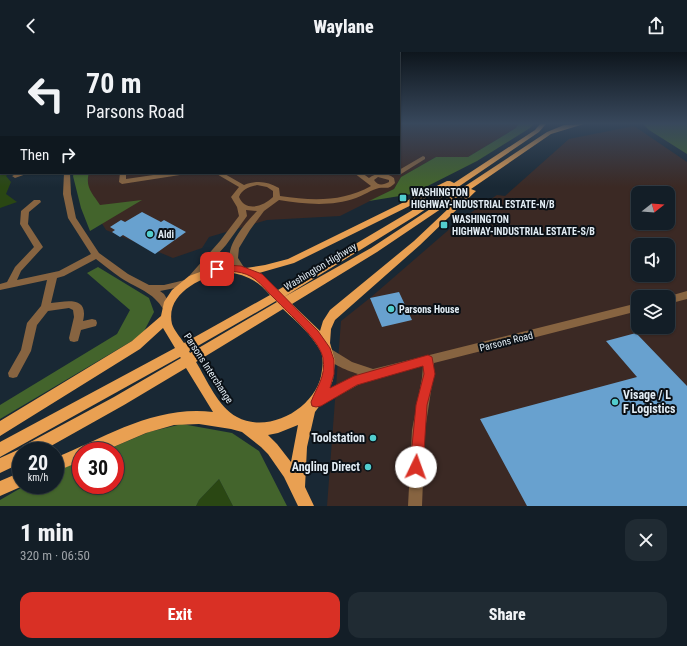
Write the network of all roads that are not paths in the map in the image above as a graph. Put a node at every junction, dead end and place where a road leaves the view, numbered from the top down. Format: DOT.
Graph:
graph roads {
  1 [pos="516,145"];
  2 [pos="531,145"];
  3 [pos="423,158"];
  4 [pos="484,166"];
  5 [pos="494,171"];
  6 [pos="400,172"];
  7 [pos="29,174"];
  8 [pos="67,174"];
  9 [pos="123,174"];
  10 [pos="174,174"];
  11 [pos="220,174"];
  12 [pos="359,174"];
  13 [pos="372,174"];
  14 [pos="396,174"];
  15 [pos="377,175"];
  16 [pos="15,176"];
  17 [pos="389,177"];
  18 [pos="374,184"];
  19 [pos="243,187"];
  20 [pos="277,198"];
  21 [pos="20,206"];
  22 [pos="242,206"];
  23 [pos="265,206"];
  24 [pos="96,255"];
  25 [pos="244,270"];
  26 [pos="52,276"];
  27 [pos="189,280"];
  28 [pos="10,285"];
  29 [pos="307,285"];
  30 [pos="0,287"];
  31 [pos="148,288"];
  32 [pos="687,295"];
  33 [pos="675,298"];
  34 [pos="44,308"];
  35 [pos="631,309"];
  36 [pos="167,312"];
  37 [pos="92,323"];
  38 [pos="77,327"];
  39 [pos="74,338"];
  40 [pos="325,349"];
  41 [pos="428,360"];
  42 [pos="154,372"];
  43 [pos="13,373"];
  44 [pos="373,374"];
  45 [pos="313,405"];
  46 [pos="241,425"];
  47 [pos="0,429"];
  48 [pos="44,442"];
  49 [pos="110,442"];
  50 [pos="0,450"];
  51 [pos="12,460"];
  52 [pos="0,466"];
  53 [pos="12,483"];
  54 [pos="298,488"];
  55 [pos="0,489"];
  56 [pos="306,506"];
  57 [pos="415,506"];
  1 -- 4 [label="main road, Washington Highway"];
  2 -- 5 [label="main road, Washington Highway"];
  3 -- 6 [label="street"];
  4 -- 25 [label="main road"];
  4 -- 29 [label="main road, Washington Highway"];
  5 -- 29 [label="main road, Washington Highway"];
  5 -- 40 [label="main road"];
  7 -- 16 [label="street"];
  8 -- 24 [label="street"];
  9 -- 10 [label="street"];
  11 -- 19 [label="street"];
  12 -- 18 [label="street"];
  13 -- 15 [label="street"];
  14 -- 17 [label="street"];
  15 -- 17 [label="street"];
  15 -- 18 [label="street"];
  17 -- 18 [label="street"];
  18 -- 20 [label="street"];
  19 -- 20 [label="street"];
  19 -- 22 [label="street"];
  20 -- 23 [label="street"];
  21 -- 28 [label="street"];
  22 -- 23 [label="street"];
  22 -- 27 [label="street"];
  23 -- 25 [label="street"];
  24 -- 26 [label="street"];
  24 -- 31 [label="street"];
  25 -- 27 [label="main road"];
  25 -- 40 [label="main road"];
  26 -- 28 [label="street"];
  26 -- 34 [label="street"];
  27 -- 31 [label="street"];
  27 -- 36 [label="main road"];
  28 -- 30 [label="street"];
  29 -- 42 [label="main road, Washington Highway"];
  31 -- 36 [label="street"];
  32 -- 33 [label="street"];
  34 -- 38 [label="street"];
  34 -- 43 [label="street"];
  35 -- 41 [label="street, Parsons Road"];
  36 -- 46 [label="main road, Parsons Interchange"];
  36 -- 47 [label="main road"];
  37 -- 38 [label="street"];
  38 -- 39 [label="street"];
  40 -- 44 [label="street, Parsons Road"];
  40 -- 45 [label="main road"];
  41 -- 44 [label="street, Parsons Road"];
  41 -- 57 [label="street"];
  42 -- 48 [label="main road, Washington Highway"];
  42 -- 50 [label="main road, Washington Highway"];
  44 -- 45 [label="street, Parsons Road"];
  45 -- 46 [label="main road"];
  45 -- 54 [label="main road"];
  46 -- 49 [label="main road"];
  46 -- 54 [label="main road, Parsons Interchange"];
  51 -- 52 [label="main road"];
  53 -- 55 [label="main road"];
  54 -- 56 [label="main road, Parsons Interchange"];
}
